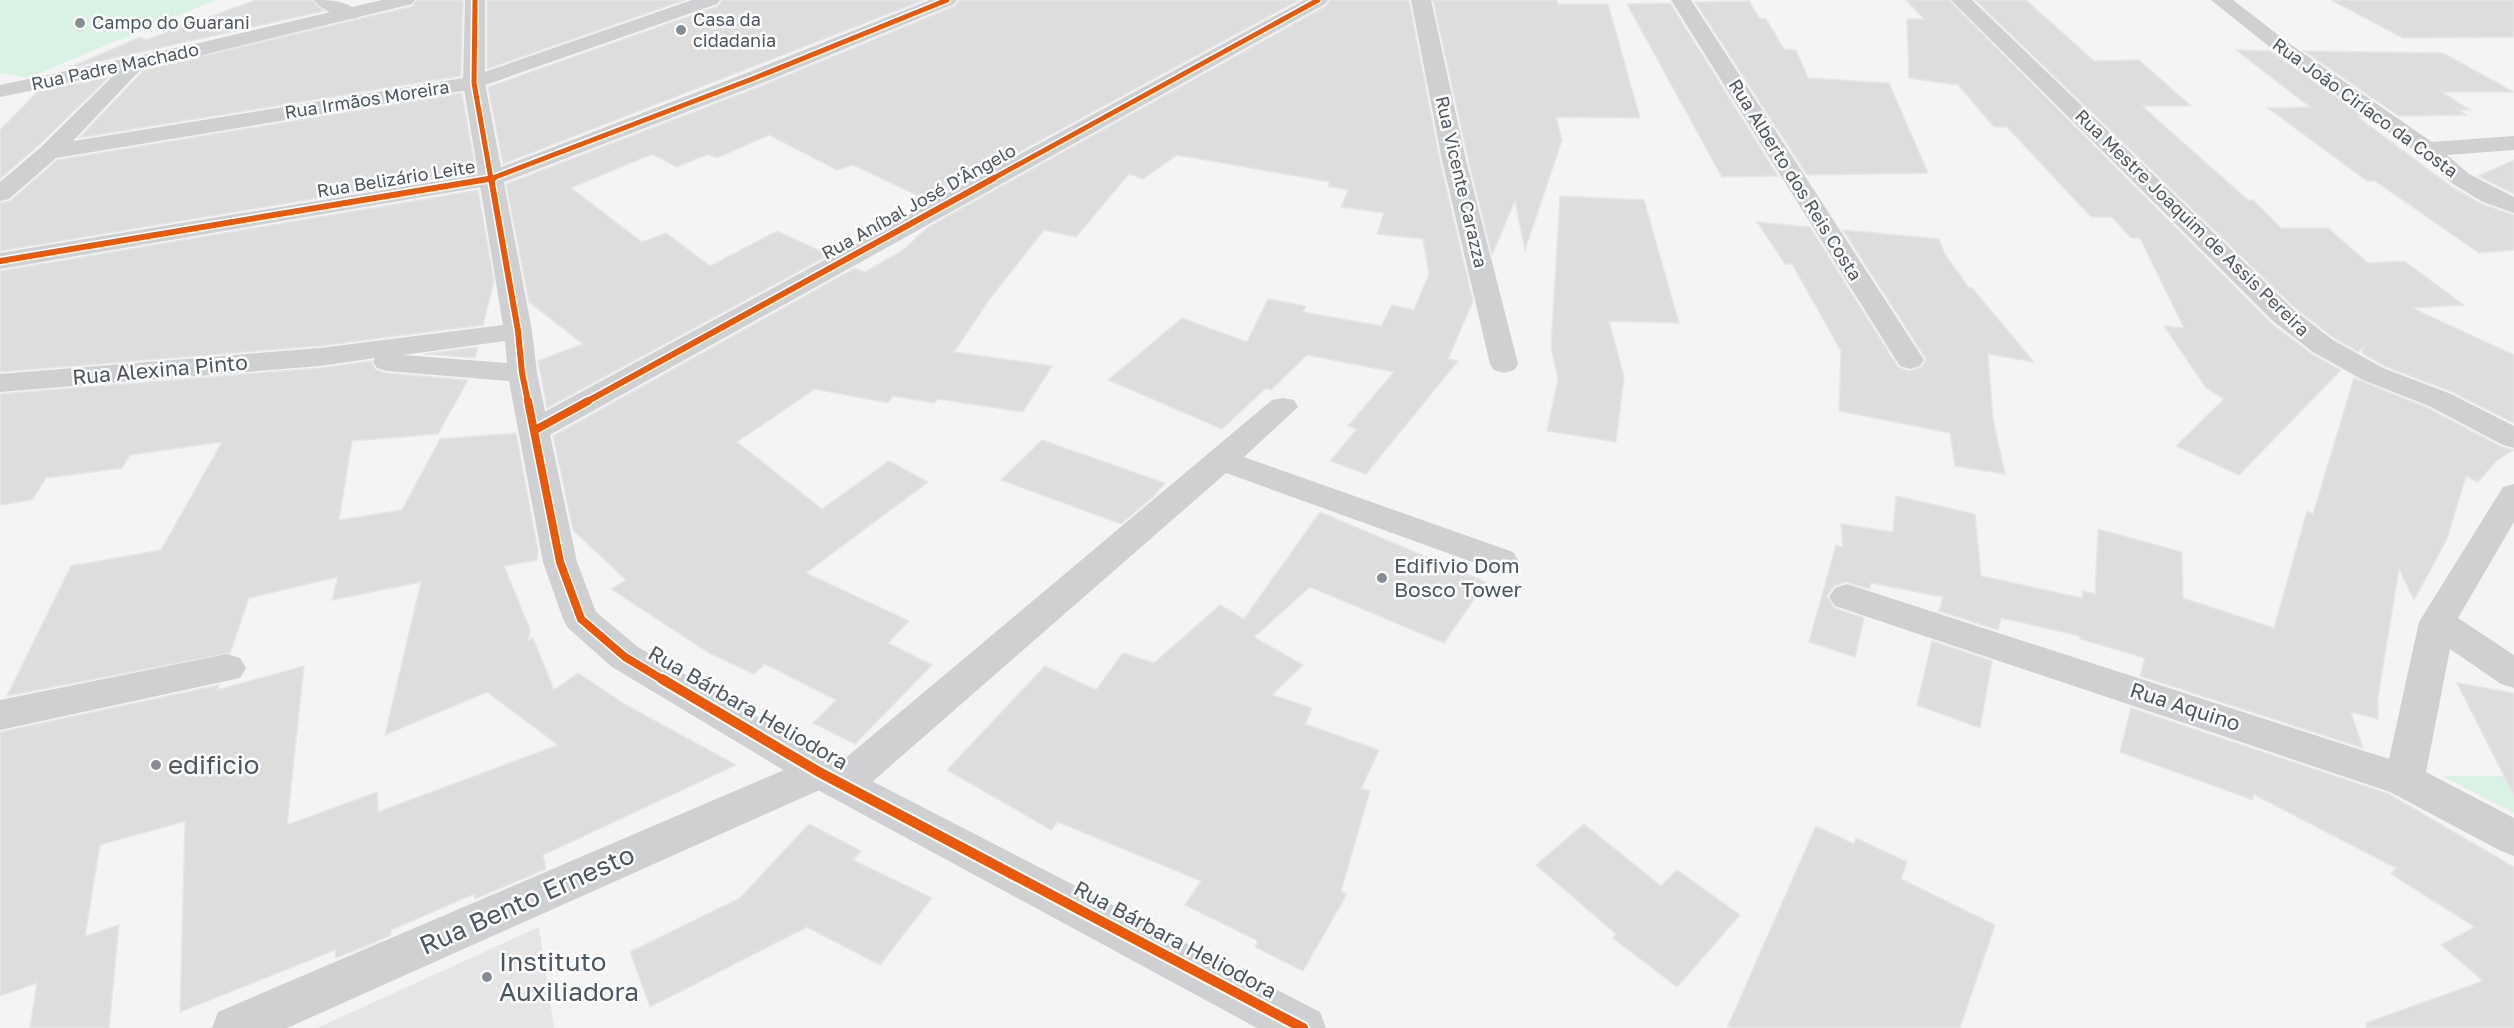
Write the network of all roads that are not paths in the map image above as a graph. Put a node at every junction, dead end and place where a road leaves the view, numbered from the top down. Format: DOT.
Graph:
graph roads {
  1 [pos="324,0"];
  2 [pos="405,0"];
  3 [pos="475,0"];
  4 [pos="710,0"];
  5 [pos="947,0"];
  6 [pos="1318,0"];
  7 [pos="1421,0"];
  8 [pos="1681,0"];
  9 [pos="1961,0"];
  10 [pos="2221,0"];
  11 [pos="350,14"];
  12 [pos="135,65"];
  13 [pos="474,82"];
  14 [pos="0,91"];
  15 [pos="2514,143"];
  16 [pos="2427,149"];
  17 [pos="49,152"];
  18 [pos="491,178"];
  19 [pos="0,194"];
  20 [pos="2514,206"];
  21 [pos="0,261"];
  22 [pos="518,331"];
  23 [pos="320,357"];
  24 [pos="1910,360"];
  25 [pos="1504,364"];
  26 [pos="522,373"];
  27 [pos="0,383"];
  28 [pos="1283,407"];
  29 [pos="535,430"];
  30 [pos="2514,438"];
  31 [pos="1223,460"];
  32 [pos="2514,495"];
  33 [pos="1501,560"];
  34 [pos="1847,597"];
  35 [pos="2437,622"];
  36 [pos="227,668"];
  37 [pos="2514,674"];
  38 [pos="0,715"];
  39 [pos="830,778"];
  40 [pos="2404,780"];
  41 [pos="2514,838"];
  42 [pos="235,1028"];
  43 [pos="1303,1028"];
  1 -- 11 [label="street"];
  2 -- 11 [label="street, Rua Padre Machado"];
  3 -- 13 [label="street, Rua Bárbara Heliodora"];
  4 -- 13 [label="street, Rua Irmãos Moreira"];
  5 -- 18 [label="street, Rua Belizário Leite"];
  6 -- 29 [label="street, Rua Aníbal José D'Ângelo"];
  7 -- 25 [label="street, Rua Vicente Carazza"];
  8 -- 24 [label="street, Rua Alberto dos Reis Costa"];
  9 -- 30 [label="street, Rua Mestre Joaquim de Assis Pereira"];
  10 -- 16 [label="street, Rua João Ciríaco da Costa"];
  11 -- 12 [label="street, Rua Padre Machado"];
  12 -- 14 [label="street, Rua Padre Machado"];
  12 -- 17 [label="street"];
  13 -- 17 [label="street, Rua Irmãos Moreira"];
  13 -- 18 [label="street, Rua Bárbara Heliodora"];
  15 -- 16 [label="street"];
  16 -- 20 [label="street, Rua João Ciríaco da Costa"];
  17 -- 19 [label="street"];
  18 -- 21 [label="street, Rua Belizário Leite"];
  18 -- 22 [label="street, Rua Bárbara Heliodora"];
  22 -- 23 [label="street, Rua Alexina Pinto"];
  22 -- 26 [label="street, Rua Bárbara Heliodora"];
  23 -- 26 [label="street, Rua Alexina Pinto"];
  23 -- 27 [label="street, Rua Alexina Pinto"];
  26 -- 29 [label="street, Rua Bárbara Heliodora"];
  28 -- 31 [label="street, Rua Bento Ernesto"];
  29 -- 39 [label="street, Rua Bárbara Heliodora"];
  31 -- 33 [label="street"];
  31 -- 39 [label="street, Rua Bento Ernesto"];
  32 -- 35 [label="street"];
  34 -- 40 [label="street, Rua Aquino"];
  35 -- 37 [label="street"];
  35 -- 40 [label="street"];
  36 -- 38 [label="street"];
  39 -- 42 [label="street, Rua Bento Ernesto"];
  39 -- 43 [label="street, Rua Bárbara Heliodora"];
  40 -- 41 [label="street, Rua Aquino"];
}
